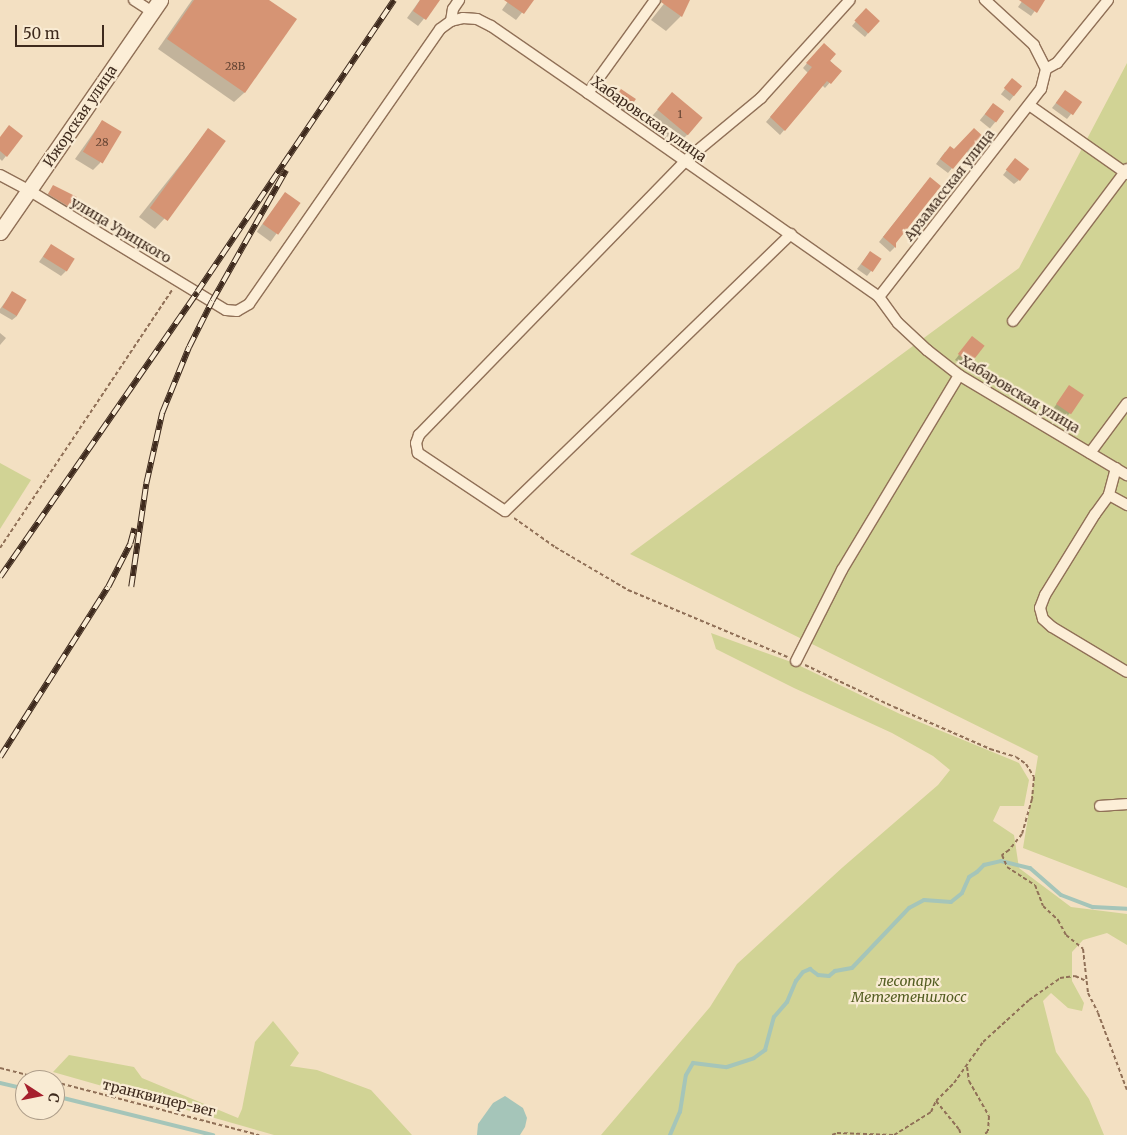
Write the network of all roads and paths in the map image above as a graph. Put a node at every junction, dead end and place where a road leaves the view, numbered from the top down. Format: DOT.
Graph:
graph roads {
  1 [pos="134,0"];
  2 [pos="459,0"];
  3 [pos="656,0"];
  4 [pos="850,0"];
  5 [pos="985,0"];
  6 [pos="1108,0"];
  7 [pos="155,6"];
  8 [pos="452,20"];
  9 [pos="1046,69"];
  10 [pos="588,93"];
  11 [pos="1029,105"];
  12 [pos="685,161"];
  13 [pos="1126,172"];
  14 [pos="0,175"];
  15 [pos="30,191"];
  16 [pos="0,232"];
  17 [pos="791,234"];
  18 [pos="179,280"];
  19 [pos="879,297"];
  20 [pos="1013,321"];
  21 [pos="959,375"];
  22 [pos="1127,403"];
  23 [pos="1090,453"];
  24 [pos="1116,468"];
  25 [pos="1127,475"];
  26 [pos="1109,495"];
  27 [pos="1127,505"];
  28 [pos="504,511"];
  29 [pos="0,548"];
  30 [pos="796,661"];
  31 [pos="1127,672"];
  32 [pos="1127,804"];
  33 [pos="1100,806"];
  34 [pos="1086,981"];
  35 [pos="966,1066"];
  36 [pos="0,1068"];
  37 [pos="15,1072"];
  38 [pos="65,1085"];
  39 [pos="1127,1090"];
  40 [pos="936,1102"];
  41 [pos="259,1135"];
  42 [pos="832,1135"];
  43 [pos="895,1135"];
  44 [pos="961,1135"];
  45 [pos="984,1135"];
  1 -- 7 [label="street"];
  2 -- 8 [label="street"];
  3 -- 10 [label="street"];
  4 -- 12 [label="street"];
  5 -- 9 [label="street"];
  6 -- 9 [label="street"];
  7 -- 15 [label="street, Ижорская улица"];
  8 -- 10 [label="street, Хабаровская улица"];
  8 -- 18 [label="street, улица Урицкого"];
  9 -- 11 [label="street, Арзамасская улица"];
  10 -- 12 [label="street, Хабаровская улица"];
  11 -- 13 [label="street"];
  11 -- 19 [label="street, Арзамасская улица"];
  12 -- 17 [label="street, Хабаровская улица"];
  12 -- 28 [label="street"];
  13 -- 20 [label="street"];
  14 -- 15 [label="street, улица Урицкого"];
  15 -- 16 [label="street, Ижорская улица"];
  15 -- 18 [label="street, улица Урицкого"];
  17 -- 19 [label="street, Хабаровская улица"];
  17 -- 28 [label="street"];
  18 -- 29 [label="path"];
  19 -- 21 [label="street, Хабаровская улица"];
  21 -- 23 [label="street, Хабаровская улица"];
  21 -- 30 [label="street"];
  22 -- 23 [label="street"];
  23 -- 24 [label="street, Хабаровская улица"];
  24 -- 25 [label="street, Хабаровская улица"];
  24 -- 26 [label="street"];
  26 -- 27 [label="street"];
  26 -- 31 [label="street"];
  28 -- 30 [label="path"];
  30 -- 34 [label="path"];
  32 -- 33 [label="street"];
  34 -- 35 [label="path"];
  34 -- 39 [label="path"];
  35 -- 40 [label="path"];
  35 -- 45 [label="path"];
  36 -- 37 [label="path"];
  38 -- 41 [label="path, транквицер-вег"];
  40 -- 43 [label="path"];
  40 -- 44 [label="path"];
  42 -- 43 [label="path"];
}
